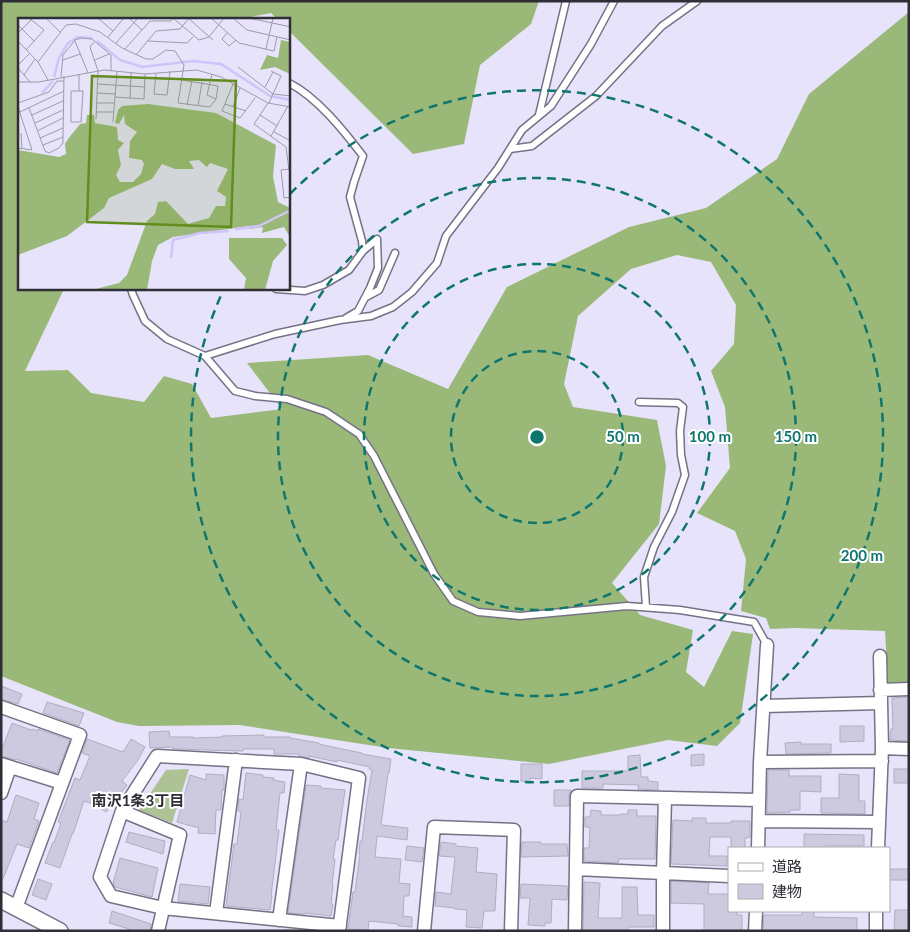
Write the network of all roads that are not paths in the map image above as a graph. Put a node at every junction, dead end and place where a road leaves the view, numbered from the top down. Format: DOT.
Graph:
graph roads {
  1 [pos="566,1"];
  2 [pos="614,1"];
  3 [pos="698,1"];
  4 [pos="290,84"];
  5 [pos="539,116"];
  6 [pos="510,149"];
  7 [pos="363,251"];
  8 [pos="395,253"];
  9 [pos="131,290"];
  10 [pos="290,290"];
  11 [pos="366,297"];
  12 [pos="340,320"];
  13 [pos="205,356"];
  14 [pos="640,402"];
  15 [pos="646,607"];
  16 [pos="767,645"];
  17 [pos="880,656"];
  18 [pos="880,690"];
  19 [pos="909,690"];
  20 [pos="880,703"];
  21 [pos="764,706"];
  22 [pos="1,707"];
  23 [pos="882,748"];
  24 [pos="909,749"];
  25 [pos="236,760"];
  26 [pos="882,761"];
  27 [pos="760,762"];
  28 [pos="301,764"];
  29 [pos="6,766"];
  30 [pos="62,783"];
  31 [pos="1,793"];
  32 [pos="666,798"];
  33 [pos="759,800"];
  34 [pos="122,811"];
  35 [pos="758,821"];
  36 [pos="879,822"];
  37 [pos="758,847"];
  38 [pos="878,847"];
  39 [pos="576,869"];
  40 [pos="663,873"];
  41 [pos="728,876"];
  42 [pos="1,900"];
  43 [pos="16,908"];
  44 [pos="163,908"];
  45 [pos="756,912"];
  46 [pos="876,912"];
  47 [pos="216,913"];
  48 [pos="279,920"];
  49 [pos="340,928"];
  50 [pos="60,931"];
  51 [pos="158,931"];
  52 [pos="424,931"];
  53 [pos="511,931"];
  54 [pos="574,931"];
  55 [pos="663,931"];
  56 [pos="755,931"];
  57 [pos="876,931"];
  1 -- 5 [label="lane"];
  2 -- 5 [label="lane"];
  3 -- 6 [label="lane"];
  4 -- 7 [label="lane"];
  5 -- 6 [label="lane"];
  6 -- 12 [label="lane"];
  7 -- 10 [label="lane"];
  7 -- 11 [label="lane"];
  8 -- 11 [label="lane"];
  9 -- 13 [label="lane"];
  11 -- 12 [label="lane"];
  12 -- 13 [label="lane"];
  13 -- 15 [label="lane"];
  14 -- 15 [label="lane"];
  15 -- 16 [label="lane"];
  16 -- 21 [label="street"];
  17 -- 18 [label="street"];
  18 -- 19 [label="street"];
  18 -- 20 [label="street"];
  20 -- 21 [label="street"];
  20 -- 23 [label="street"];
  21 -- 27 [label="street"];
  22 -- 30 [label="street"];
  23 -- 24 [label="street"];
  23 -- 26 [label="street"];
  25 -- 28 [label="street"];
  25 -- 34 [label="street"];
  25 -- 47 [label="street"];
  26 -- 27 [label="street"];
  26 -- 36 [label="street"];
  27 -- 33 [label="street"];
  28 -- 48 [label="street"];
  28 -- 49 [label="street"];
  29 -- 30 [label="street"];
  29 -- 31 [label="street"];
  30 -- 43 [label="street"];
  32 -- 33 [label="street"];
  32 -- 39 [label="street"];
  32 -- 40 [label="street"];
  33 -- 35 [label="street"];
  34 -- 44 [label="street"];
  34 -- 44 [label="street"];
  35 -- 36 [label="street"];
  35 -- 37 [label="street"];
  36 -- 38 [label="street"];
  39 -- 40 [label="street"];
  39 -- 54 [label="street"];
  40 -- 41 [label="street"];
  40 -- 55 [label="street"];
  42 -- 43 [label="street"];
  43 -- 50 [label="street"];
  44 -- 47 [label="street"];
  44 -- 51 [label="street"];
  45 -- 56 [label="street"];
  46 -- 57 [label="street"];
  47 -- 48 [label="street"];
  48 -- 49 [label="street"];
  52 -- 53 [label="street"];
}
